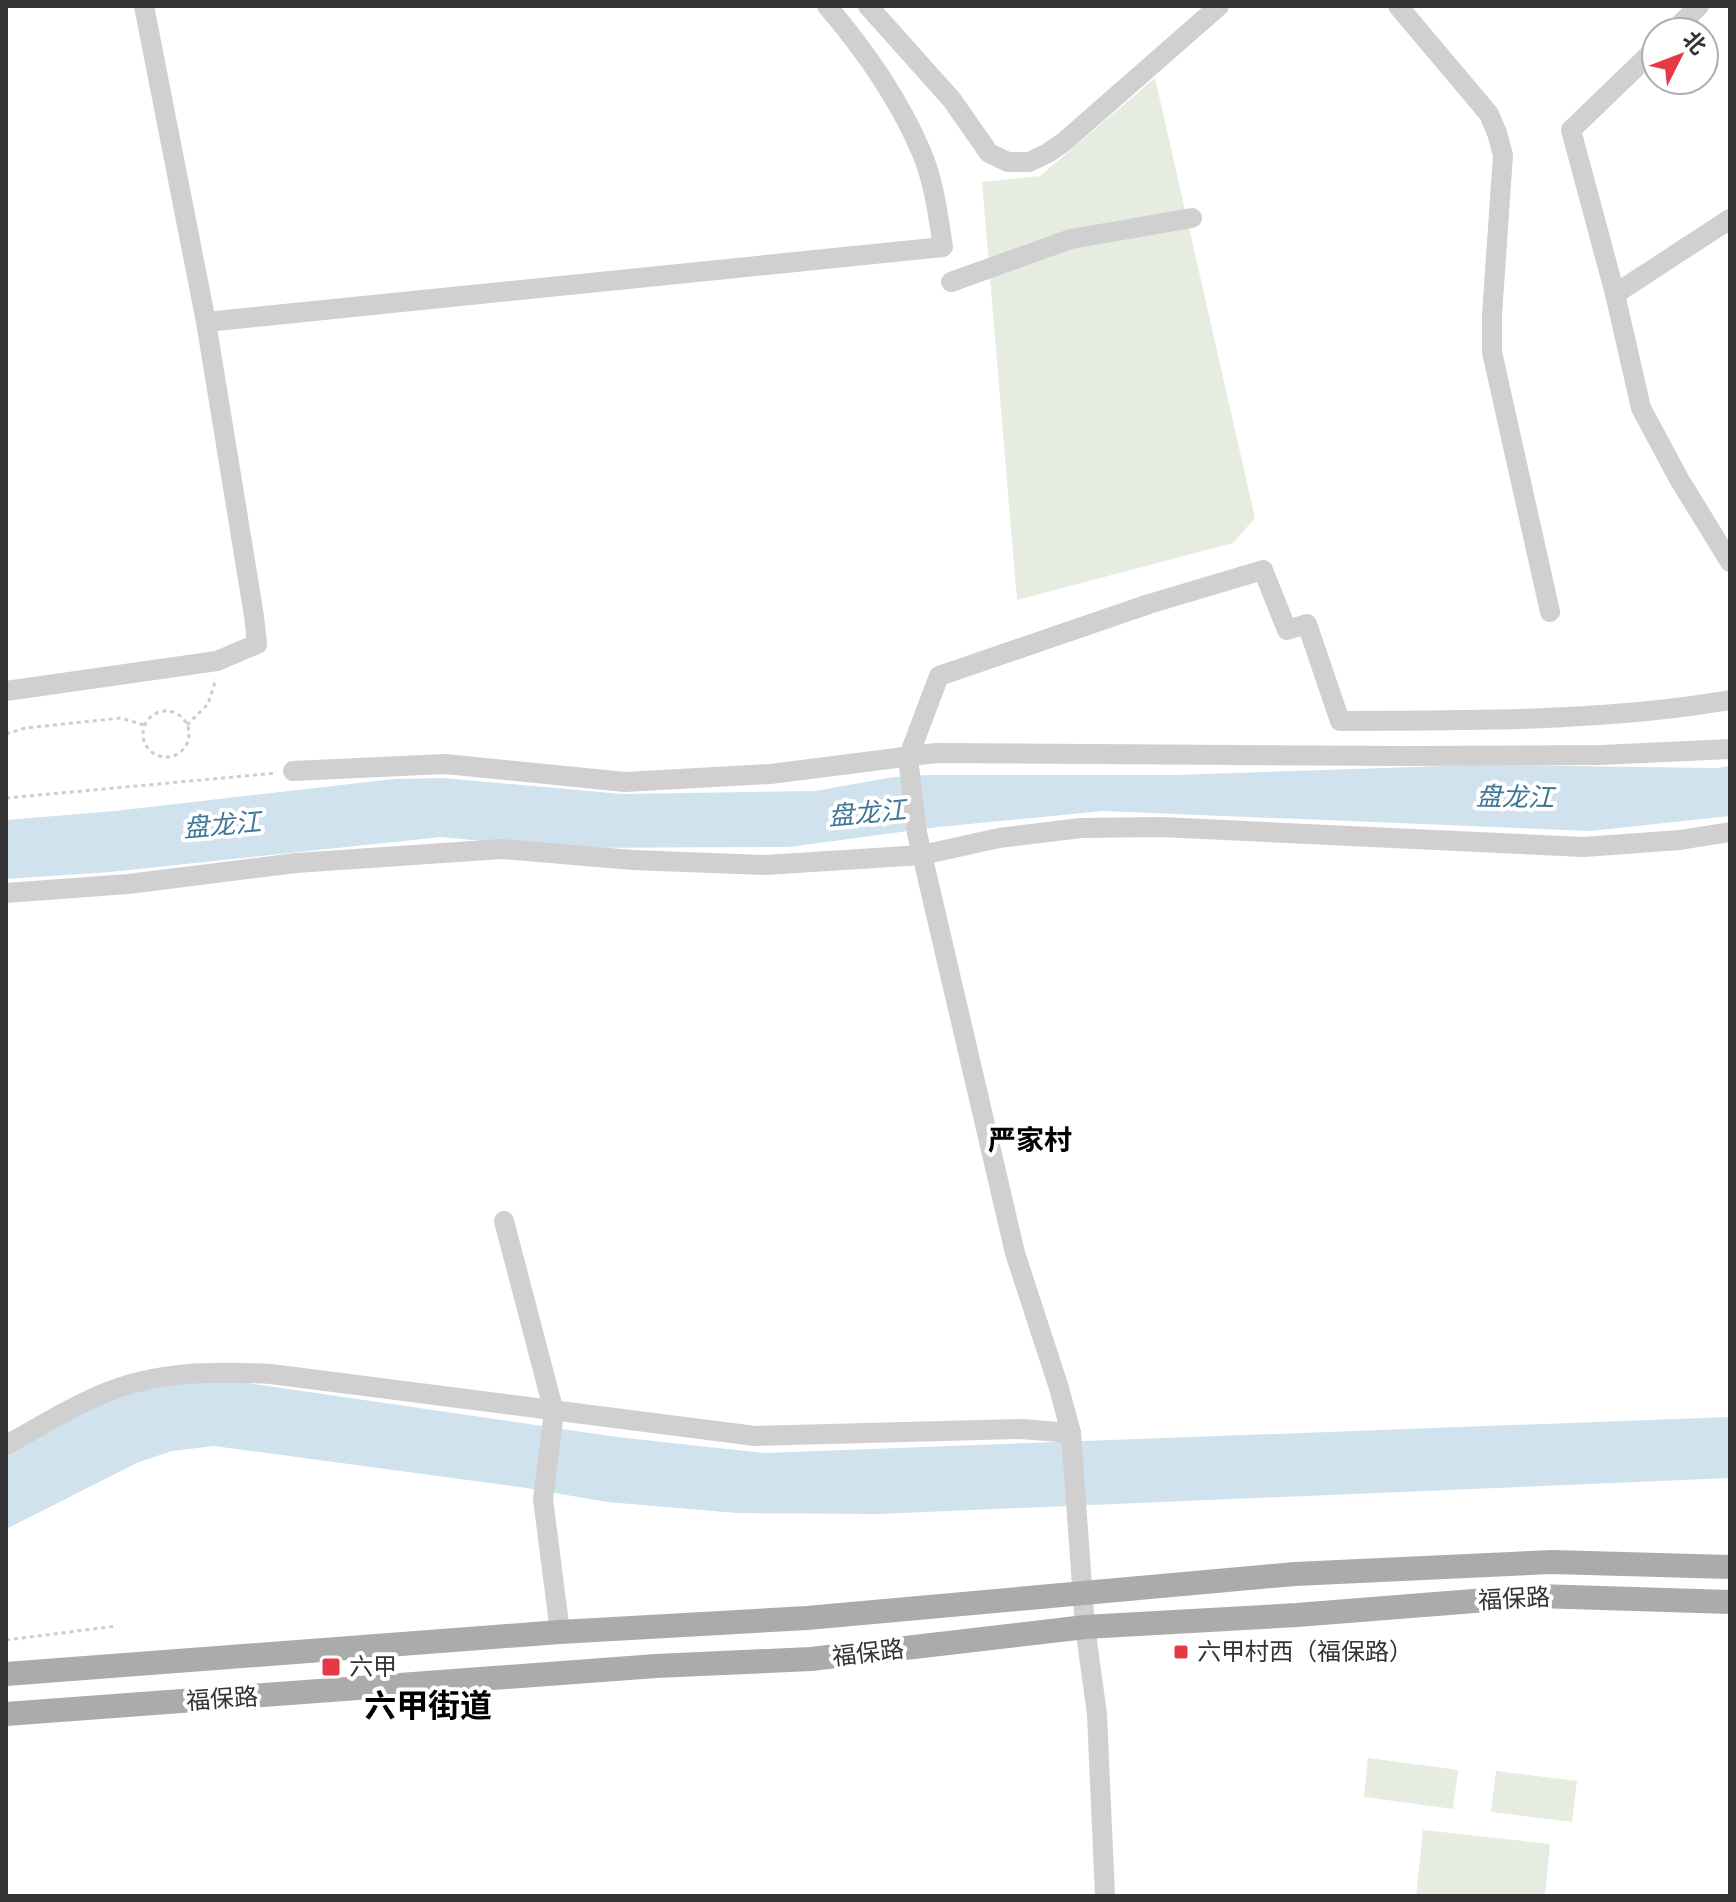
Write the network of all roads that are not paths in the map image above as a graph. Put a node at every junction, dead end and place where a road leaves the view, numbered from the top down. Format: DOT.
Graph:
graph roads {
  1 [pos="144,6"];
  2 [pos="827,6"];
  3 [pos="868,6"];
  4 [pos="1219,6"];
  5 [pos="1398,6"];
  6 [pos="1640,63"];
  7 [pos="1192,218"];
  8 [pos="1730,219"];
  9 [pos="951,282"];
  10 [pos="1615,294"];
  11 [pos="206,322"];
  12 [pos="1730,562"];
  13 [pos="1550,612"];
  14 [pos="6,691"];
  15 [pos="1730,700"];
  16 [pos="1730,749"];
  17 [pos="908,758"];
  18 [pos="293,771"];
  19 [pos="1730,832"];
  20 [pos="922,855"];
  21 [pos="6,893"];
  22 [pos="504,1221"];
  23 [pos="554,1412"];
  24 [pos="1071,1433"];
  25 [pos="6,1445"];
  26 [pos="1730,1567"];
  27 [pos="1083,1591"];
  28 [pos="1730,1602"];
  29 [pos="1085,1627"];
  30 [pos="560,1632"];
  31 [pos="6,1674"];
  32 [pos="6,1714"];
  33 [pos="1105,1896"];
  1 -- 11 [label="street"];
  2 -- 11 [label="street"];
  3 -- 4 [label="street"];
  5 -- 13 [label="street"];
  6 -- 10 [label="street"];
  7 -- 9 [label="street"];
  8 -- 10 [label="street"];
  10 -- 12 [label="street"];
  11 -- 14 [label="street"];
  15 -- 17 [label="street"];
  16 -- 17 [label="street"];
  17 -- 18 [label="street"];
  17 -- 20 [label="street"];
  19 -- 20 [label="street"];
  20 -- 21 [label="street"];
  20 -- 24 [label="street"];
  22 -- 23 [label="street"];
  23 -- 24 [label="street"];
  23 -- 25 [label="street"];
  23 -- 30 [label="street"];
  24 -- 27 [label="street"];
  26 -- 27 [label="main road, 福保路"];
  27 -- 29 [label="street"];
  27 -- 30 [label="main road, 福保路"];
  28 -- 29 [label="main road, 福保路"];
  29 -- 32 [label="main road, 福保路"];
  29 -- 33 [label="street"];
  30 -- 31 [label="main road, 福保路"];
}
